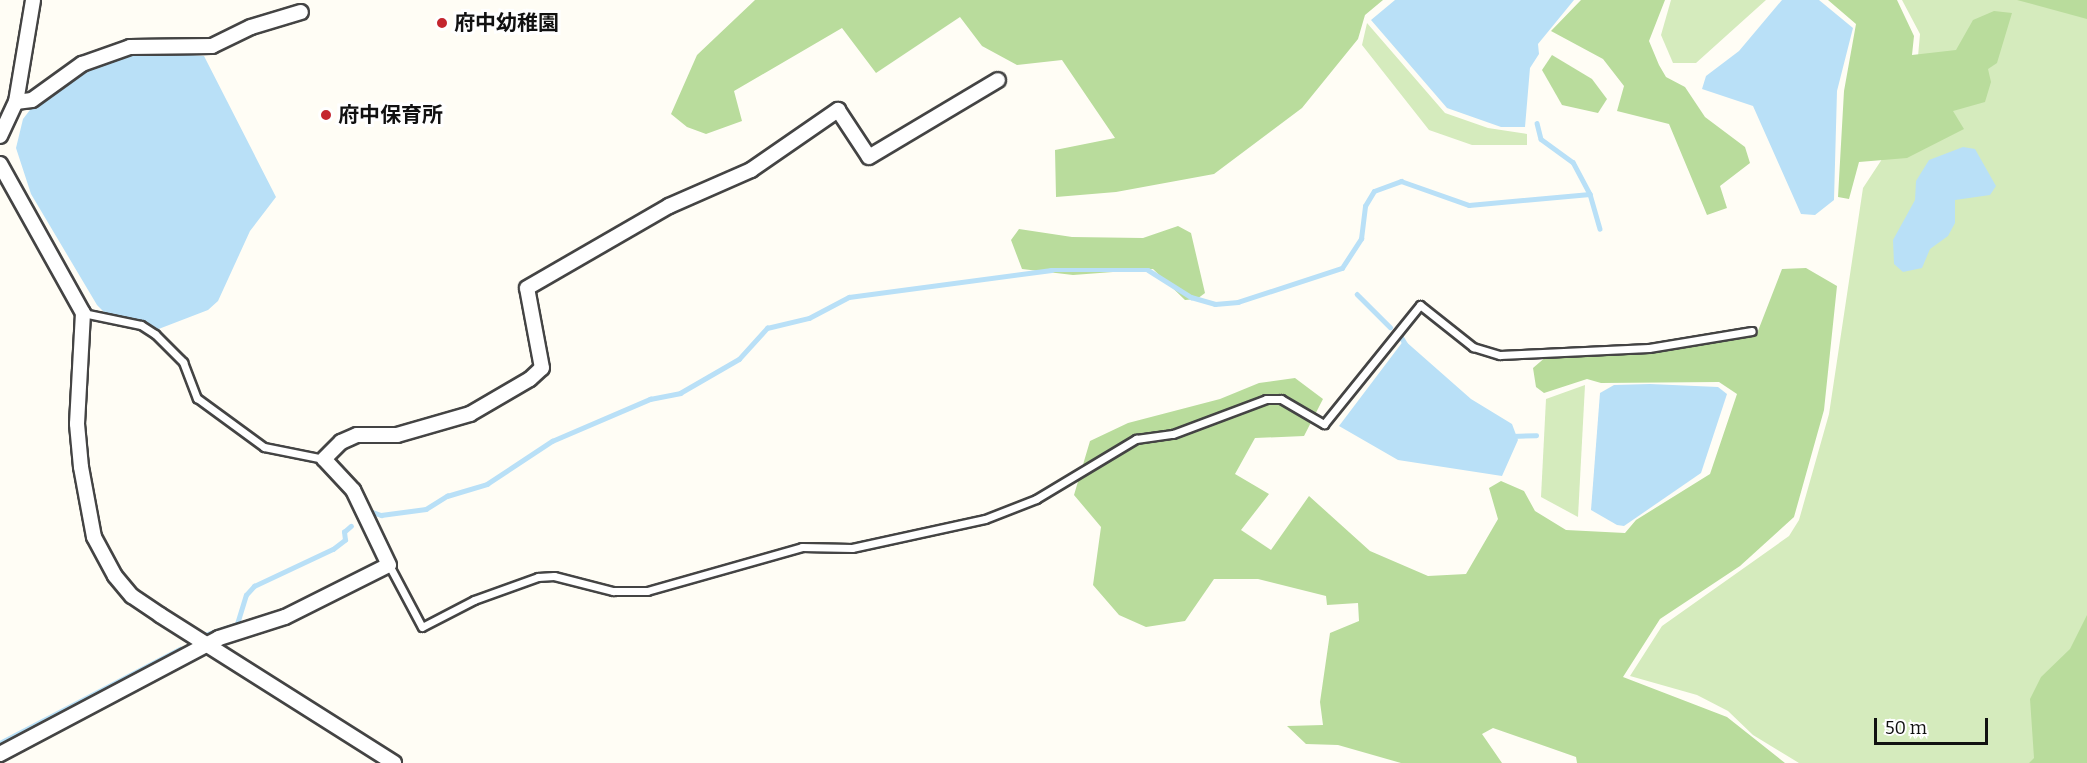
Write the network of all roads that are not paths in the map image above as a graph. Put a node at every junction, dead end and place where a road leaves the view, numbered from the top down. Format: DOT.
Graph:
graph roads {
  1 [pos="33,0"];
  2 [pos="301,12"];
  3 [pos="998,80"];
  4 [pos="16,102"];
  5 [pos="0,136"];
  6 [pos="0,164"];
  7 [pos="84,313"];
  8 [pos="1752,331"];
  9 [pos="324,459"];
  10 [pos="389,565"];
  11 [pos="206,645"];
  12 [pos="0,754"];
  13 [pos="394,763"];
  1 -- 4 [label="street"];
  2 -- 4 [label="street"];
  3 -- 9 [label="street"];
  4 -- 5 [label="street"];
  6 -- 7 [label="street"];
  7 -- 9 [label="lane"];
  7 -- 11 [label="street"];
  8 -- 10 [label="lane"];
  9 -- 10 [label="street"];
  10 -- 11 [label="street"];
  11 -- 12 [label="street"];
  11 -- 13 [label="street"];
}
